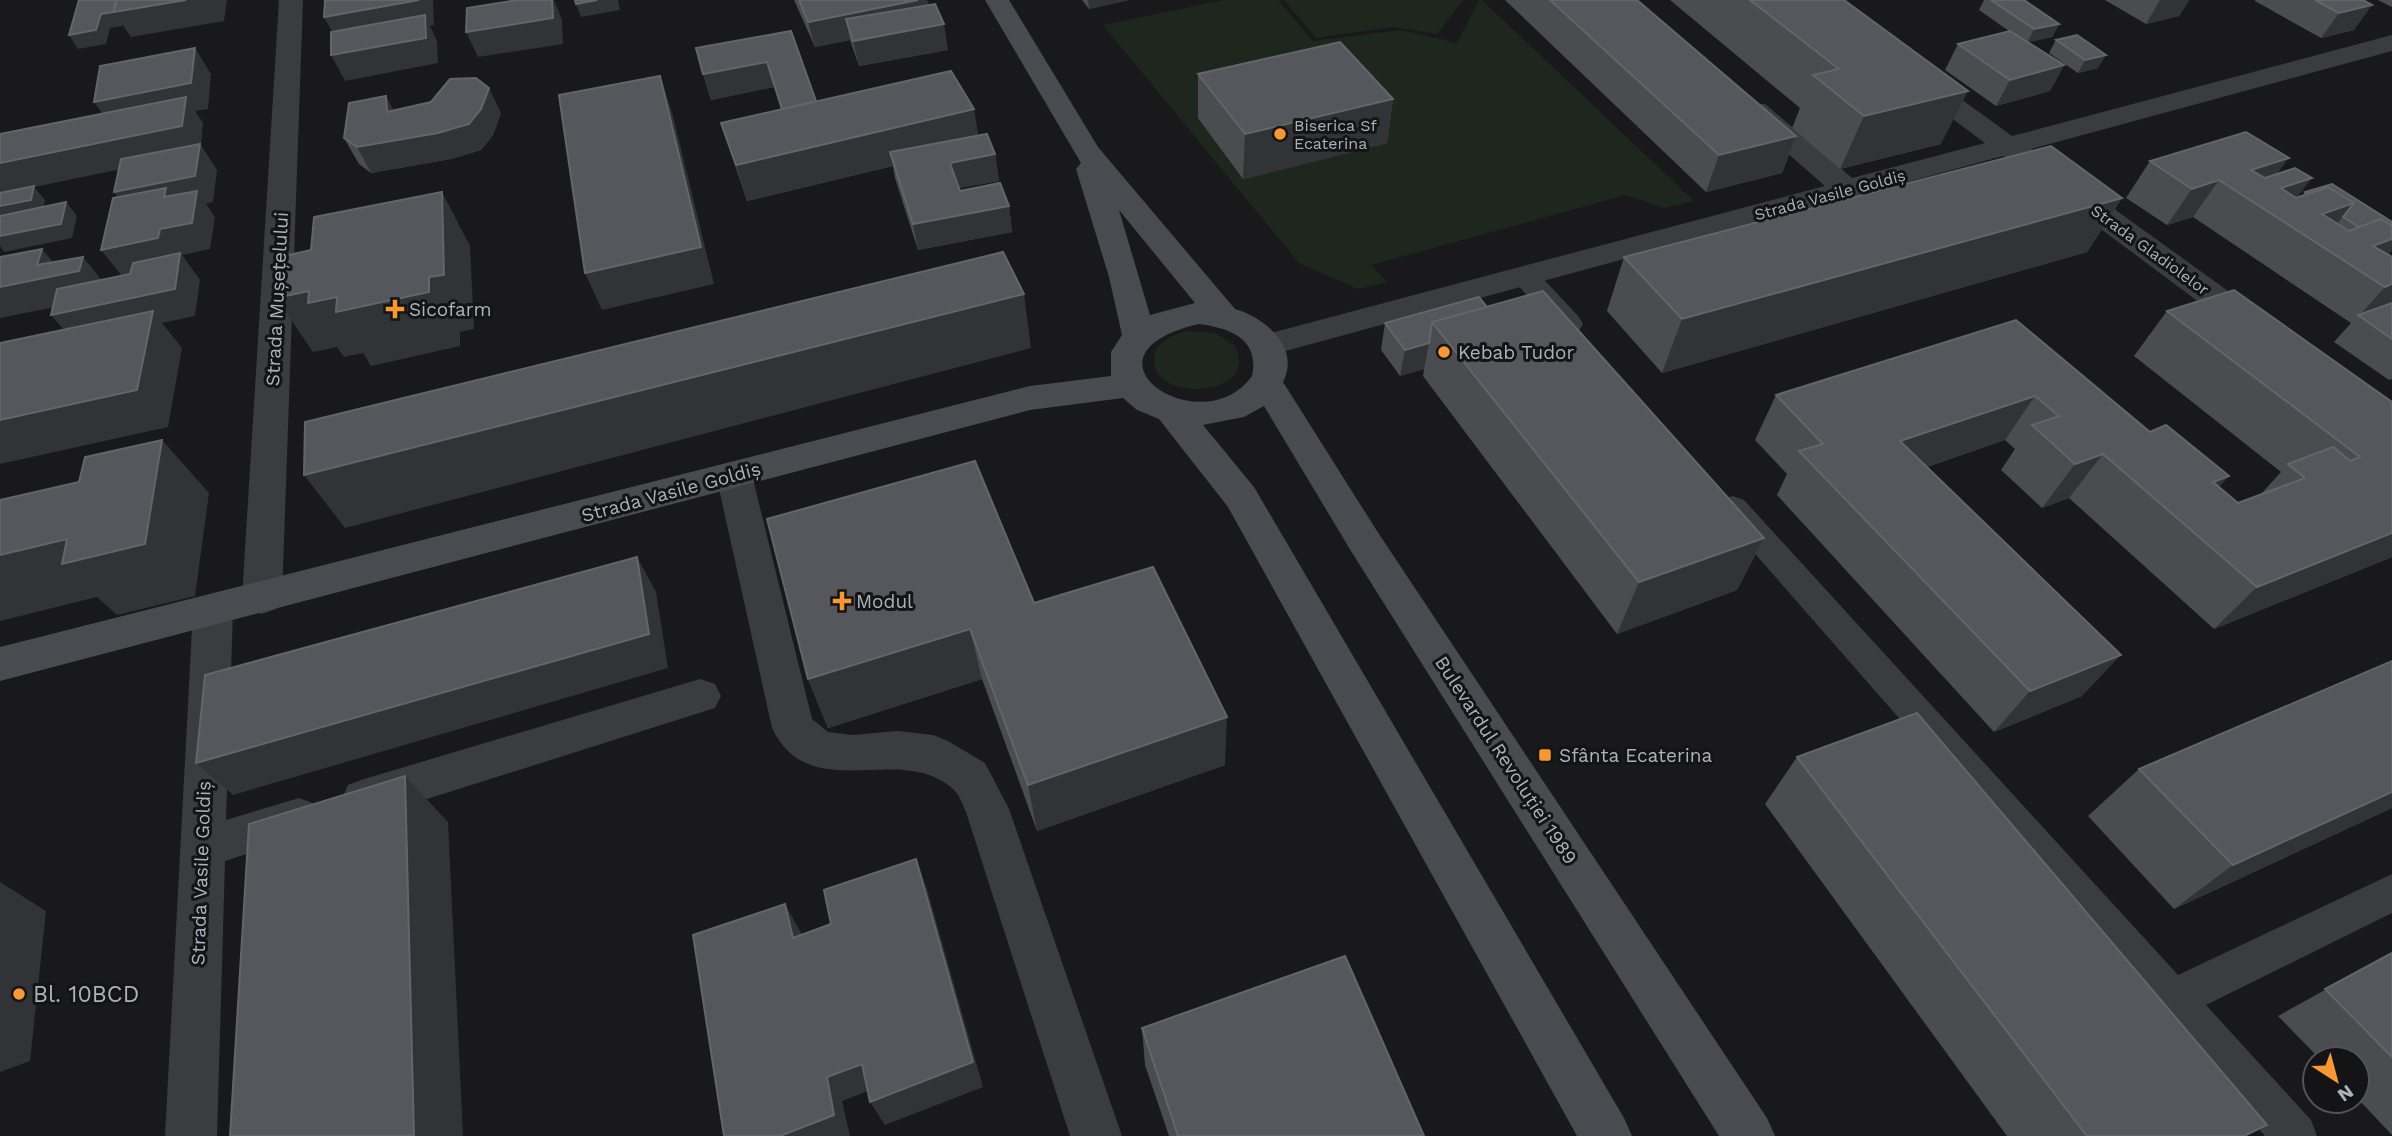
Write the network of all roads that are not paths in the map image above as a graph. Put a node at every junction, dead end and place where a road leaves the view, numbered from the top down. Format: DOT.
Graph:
graph roads {
  1 [pos="291,0"];
  2 [pos="997,0"];
  3 [pos="2392,43"];
  4 [pos="1897,66"];
  5 [pos="1732,91"];
  6 [pos="2009,148"];
  7 [pos="1086,150"];
  8 [pos="1849,191"];
  9 [pos="1526,277"];
  10 [pos="1223,316"];
  11 [pos="1138,334"];
  12 [pos="2279,345"];
  13 [pos="1591,349"];
  14 [pos="1267,364"];
  15 [pos="1131,385"];
  16 [pos="1171,410"];
  17 [pos="734,475"];
  18 [pos="1711,483"];
  19 [pos="262,598"];
  20 [pos="214,610"];
  21 [pos="0,664"];
  22 [pos="700,696"];
  23 [pos="201,848"];
  24 [pos="2392,893"];
  25 [pos="2173,999"];
  26 [pos="191,1136"];
  27 [pos="1097,1136"];
  28 [pos="1606,1136"];
  29 [pos="1749,1136"];
  30 [pos="2295,1136"];
  1 -- 19 [label="street, Strada Mușețelului"];
  2 -- 7 [label="main road"];
  3 -- 6 [label="street, Strada Vasile Goldiș"];
  4 -- 6 [label="street, Strada Gladiolelor"];
  5 -- 8 [label="street"];
  6 -- 8 [label="street, Strada Vasile Goldiș"];
  6 -- 12 [label="street, Strada Gladiolelor"];
  7 -- 10 [label="main road"];
  7 -- 11 [label="main road"];
  8 -- 9 [label="street, Strada Vasile Goldiș"];
  9 -- 13 [label="lane"];
  9 -- 14 [label="street, Strada Vasile Goldiș"];
  10 -- 11 [label="main road"];
  10 -- 14 [label="main road"];
  11 -- 15 [label="main road"];
  14 -- 16 [label="main road"];
  14 -- 29 [label="main road, Bulevardul Revoluției 1989"];
  15 -- 16 [label="main road"];
  15 -- 17 [label="main road, Strada Vasile Goldiș"];
  16 -- 28 [label="main road"];
  17 -- 19 [label="main road, Strada Vasile Goldiș"];
  17 -- 27 [label="street"];
  18 -- 25 [label="lane"];
  19 -- 20 [label="main road, Strada Vasile Goldiș"];
  20 -- 21 [label="main road, Strada Vasile Goldiș"];
  20 -- 23 [label="street, Strada Vasile Goldiș"];
  22 -- 23 [label="street"];
  23 -- 26 [label="street, Strada Vasile Goldiș"];
  24 -- 25 [label="lane"];
  25 -- 30 [label="lane"];
}
